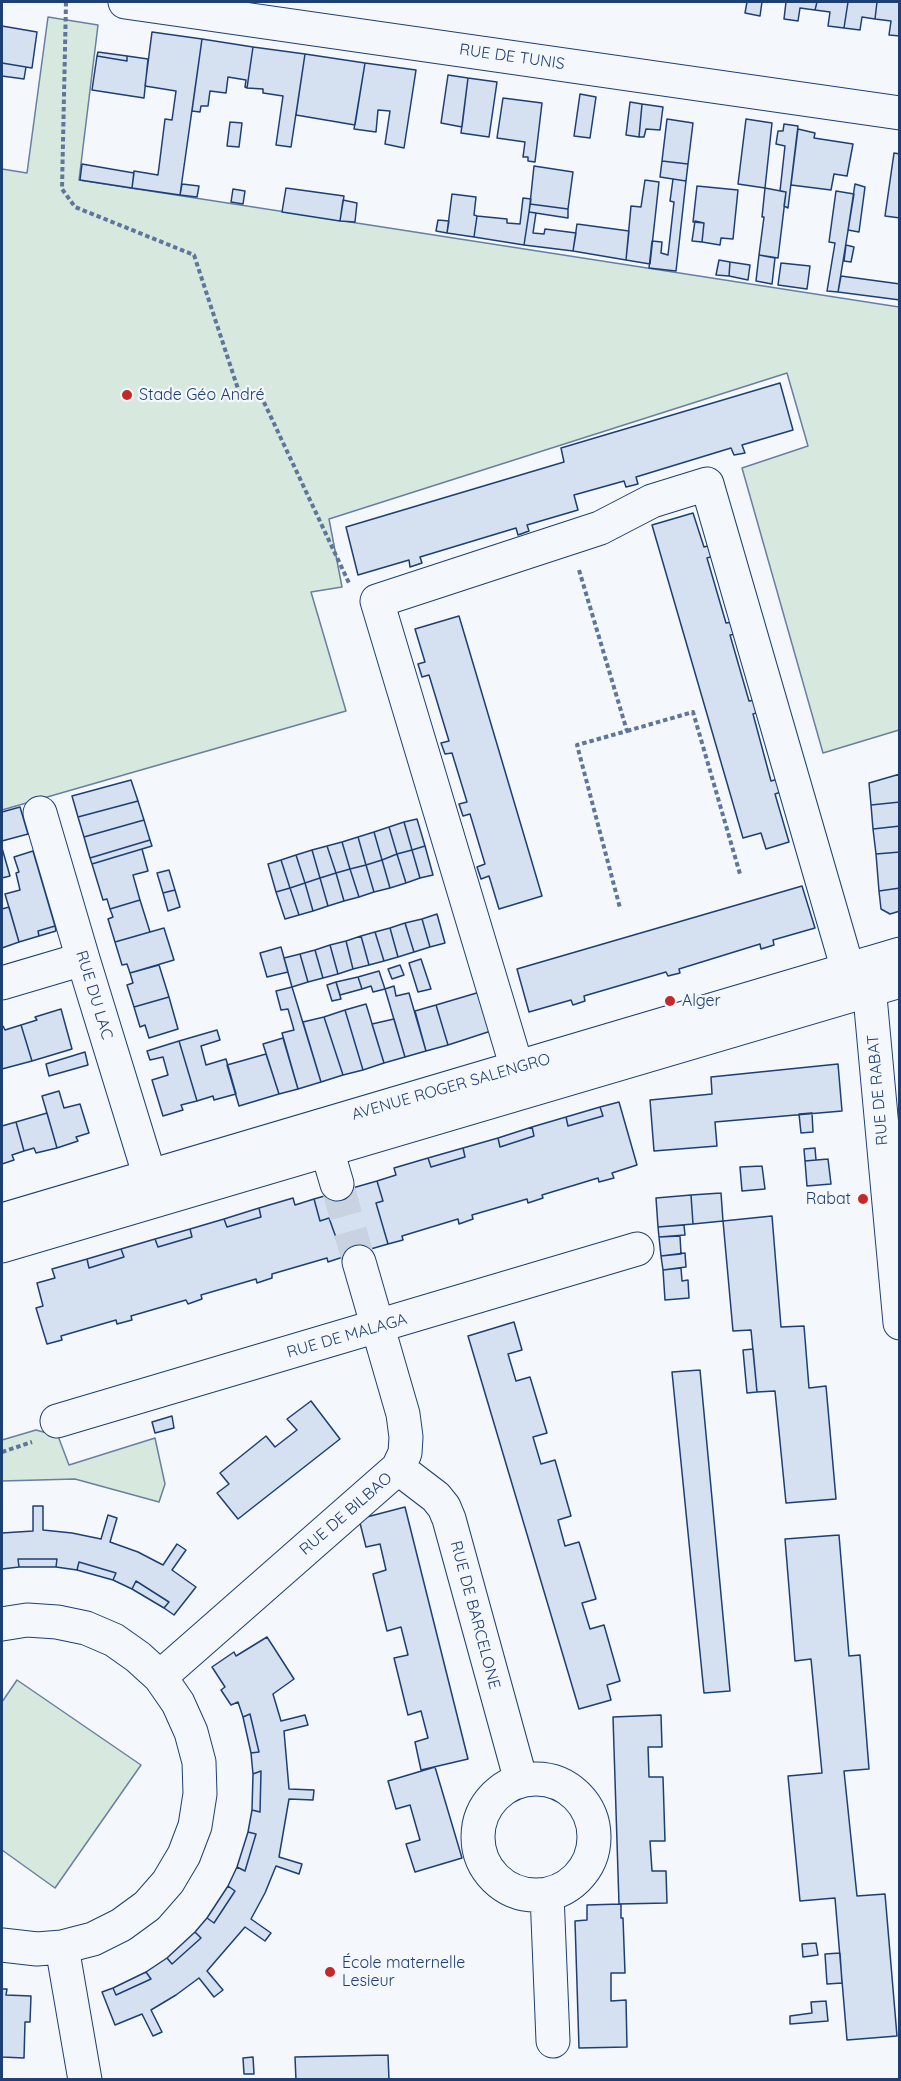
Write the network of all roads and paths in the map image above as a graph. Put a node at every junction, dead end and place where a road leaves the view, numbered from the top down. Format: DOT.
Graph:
graph roads {
  1 [pos="66,2"];
  2 [pos="125,2"];
  3 [pos="900,113"];
  4 [pos="569,538"];
  5 [pos="377,601"];
  6 [pos="627,731"];
  7 [pos="40,813"];
  8 [pos="740,874"];
  9 [pos="620,908"];
  10 [pos="900,954"];
  11 [pos="82,959"];
  12 [pos="871,976"];
  13 [pos="2,983"];
  14 [pos="517,1068"];
  15 [pos="324,1138"];
  16 [pos="150,1177"];
  17 [pos="337,1184"];
  18 [pos="2,1220"];
  19 [pos="2,1246"];
  20 [pos="637,1250"];
  21 [pos="359,1262"];
  22 [pos="900,1323"];
  23 [pos="378,1327"];
  24 [pos="57,1421"];
  25 [pos="398,1468"];
  26 [pos="2,1624"];
  27 [pos="160,1677"];
  28 [pos="521,1781"];
  29 [pos="547,1894"];
  30 [pos="2,1945"];
  31 [pos="62,1947"];
  32 [pos="553,2041"];
  33 [pos="85,2079"];
  1 -- 5 [label="path"];
  2 -- 3 [label="street, RUE DE TUNIS"];
  4 -- 5 [label="street"];
  4 -- 6 [label="path"];
  4 -- 12 [label="street, RUE DE RABAT"];
  5 -- 14 [label="street"];
  6 -- 8 [label="path"];
  6 -- 9 [label="path"];
  7 -- 11 [label="street, RUE DU LAC"];
  10 -- 12 [label="street, AVENUE ROGER SALENGRO"];
  11 -- 13 [label="street"];
  11 -- 16 [label="street, RUE DU LAC"];
  12 -- 14 [label="street, AVENUE ROGER SALENGRO"];
  12 -- 15 [label="street, AVENUE ROGER SALENGRO"];
  12 -- 22 [label="street, RUE DE RABAT"];
  14 -- 15 [label="street, AVENUE ROGER SALENGRO"];
  15 -- 16 [label="street, AVENUE ROGER SALENGRO"];
  15 -- 17 [label="street"];
  15 -- 19 [label="street, AVENUE ROGER SALENGRO"];
  16 -- 18 [label="street, AVENUE ROGER SALENGRO"];
  20 -- 23 [label="street, RUE DE MALAGA"];
  21 -- 23 [label="street, RUE DE BILBAO"];
  23 -- 24 [label="street, RUE DE MALAGA"];
  23 -- 25 [label="street, RUE DE BILBAO"];
  25 -- 27 [label="street, RUE DE BILBAO"];
  25 -- 28 [label="street, RUE DE BARCELONE"];
  26 -- 27 [label="street"];
  27 -- 31 [label="street"];
  28 -- 29 [label="street"];
  28 -- 29 [label="street"];
  29 -- 32 [label="street"];
  30 -- 31 [label="street"];
  31 -- 33 [label="street"];
}
